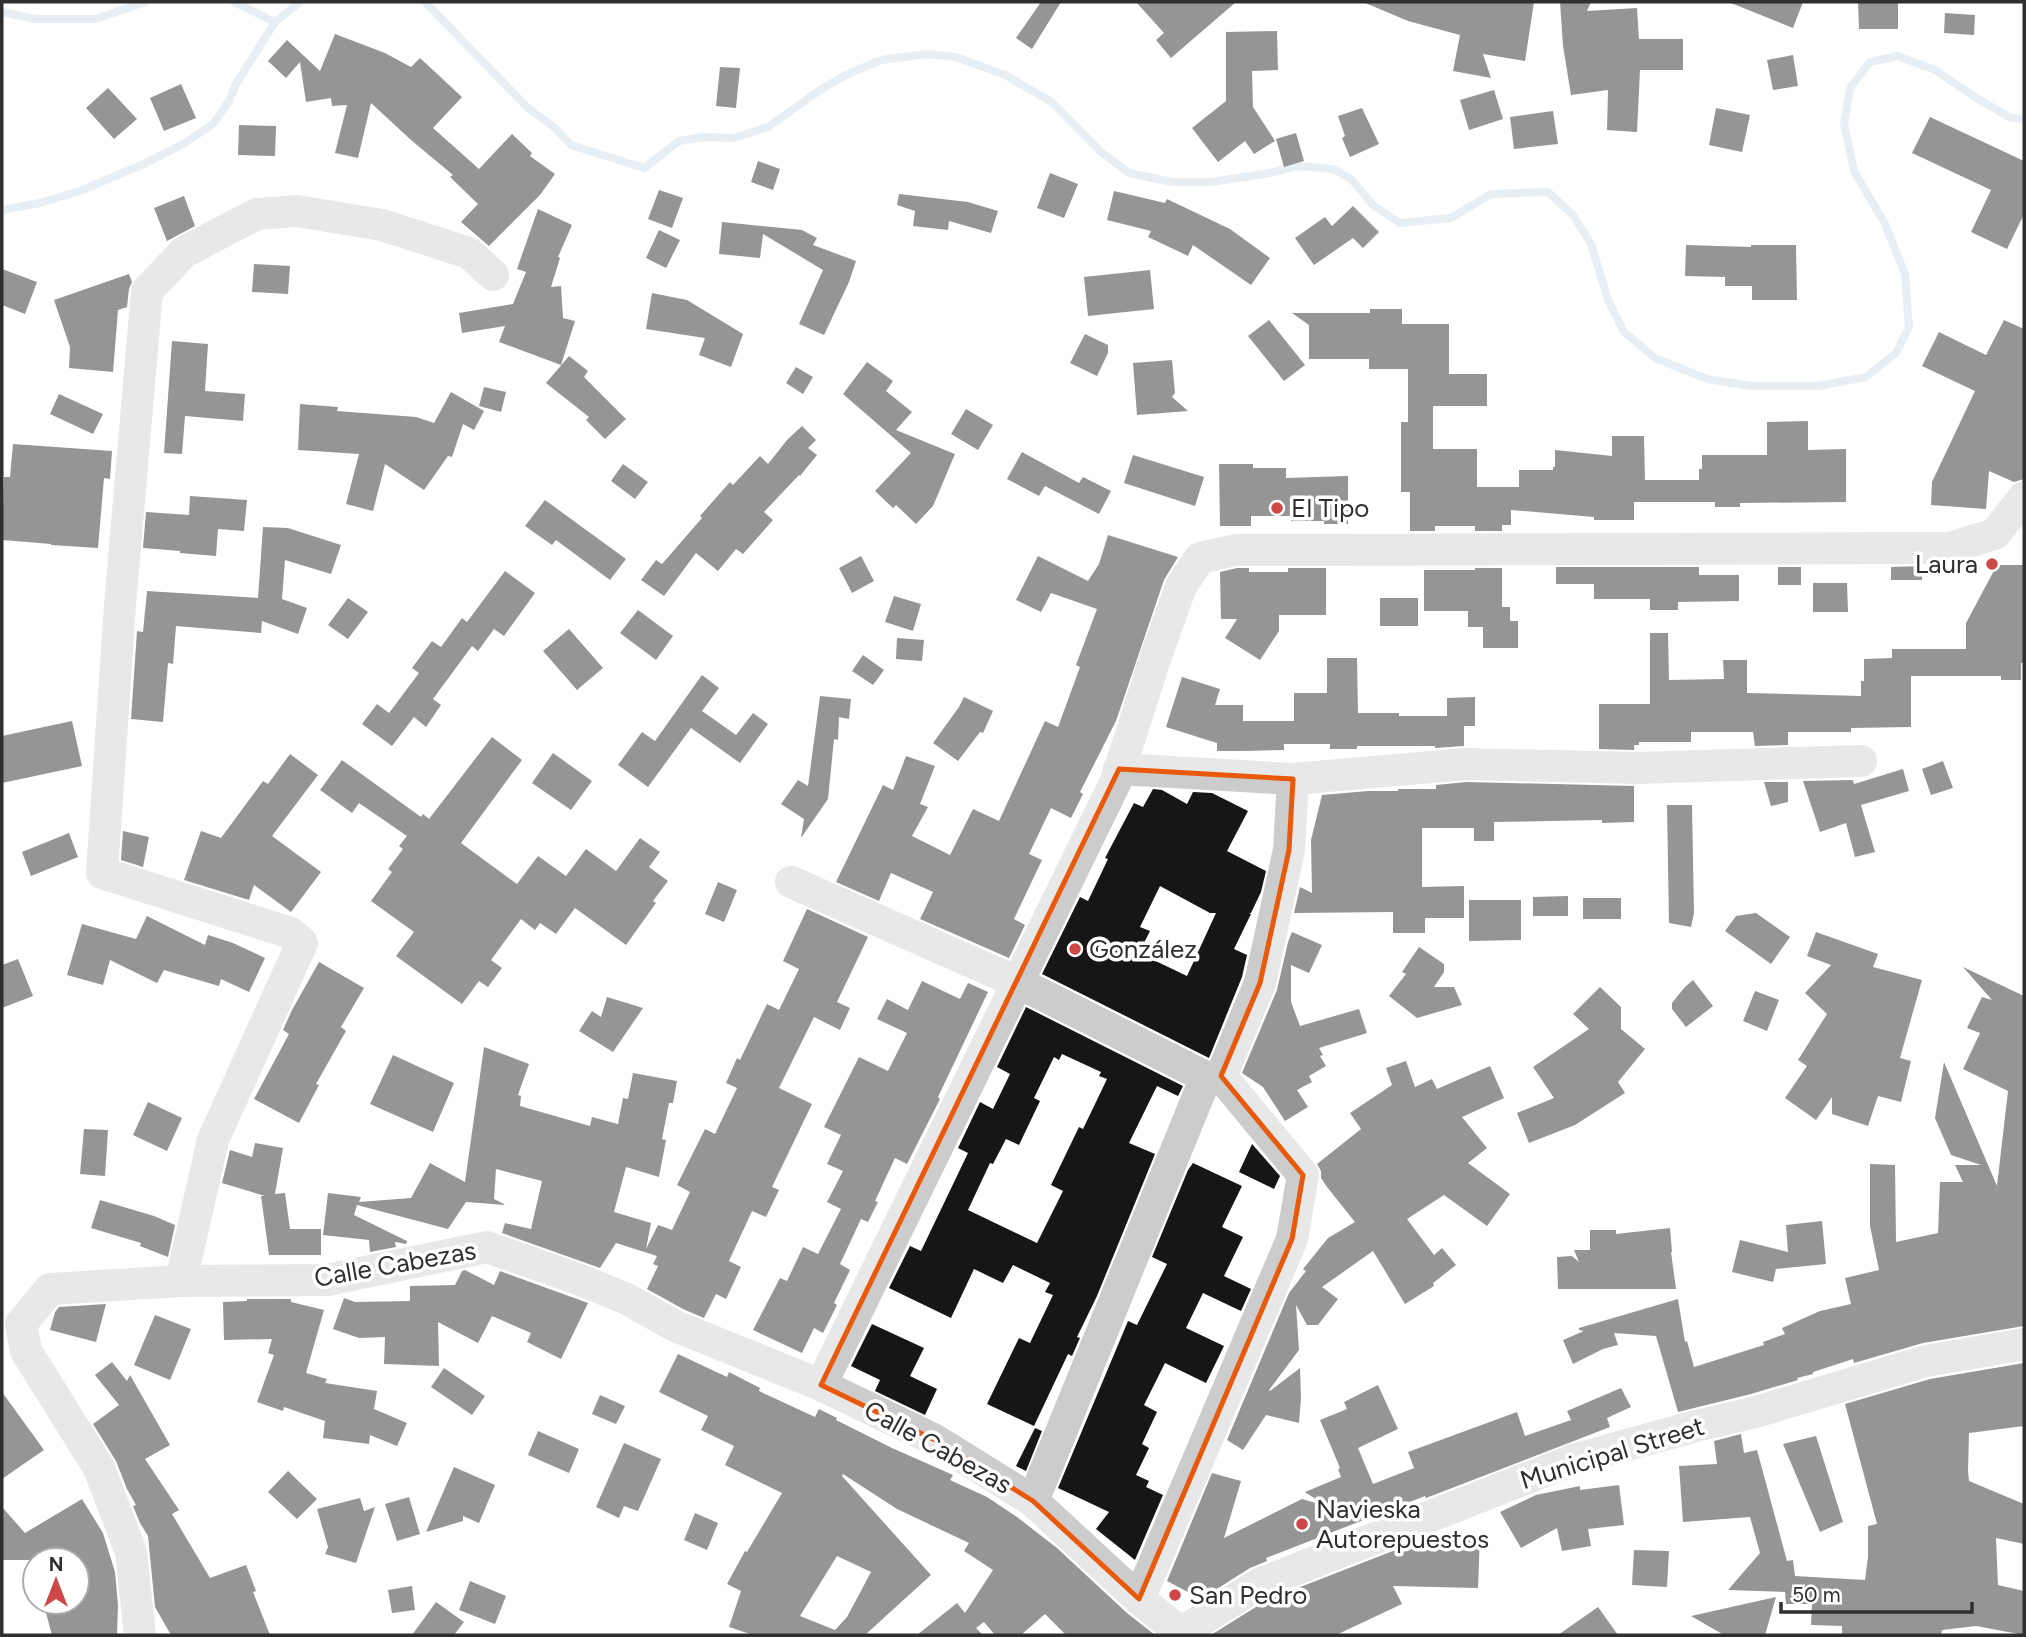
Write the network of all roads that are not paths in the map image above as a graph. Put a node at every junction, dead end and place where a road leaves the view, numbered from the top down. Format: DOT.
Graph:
graph roads {
  1 [pos="493,275"];
  2 [pos="2024,497"];
  3 [pos="1861,761"];
  4 [pos="1119,769"];
  5 [pos="1293,779"];
  6 [pos="791,882"];
  7 [pos="1017,982"];
  8 [pos="1213,1076"];
  9 [pos="181,1281"];
  10 [pos="2024,1344"];
  11 [pos="821,1385"];
  12 [pos="1033,1501"];
  13 [pos="1139,1599"];
  14 [pos="1181,1634"];
  15 [pos="140,1635"];
  1 -- 9 [label="street"];
  2 -- 4 [label="street"];
  3 -- 5 [label="street"];
  4 -- 5 [label="street"];
  4 -- 7 [label="street"];
  5 -- 8 [label="street"];
  6 -- 7 [label="street"];
  7 -- 8 [label="street"];
  7 -- 11 [label="street"];
  8 -- 12 [label="street"];
  8 -- 13 [label="street"];
  9 -- 11 [label="street, Calle Cabezas"];
  9 -- 15 [label="street, Calle Cabezas"];
  10 -- 14 [label="street, Municipal Street"];
  11 -- 12 [label="street, Calle Cabezas"];
  12 -- 13 [label="street, Calle Cabezas"];
  13 -- 14 [label="street, Calle Cabezas"];
}
